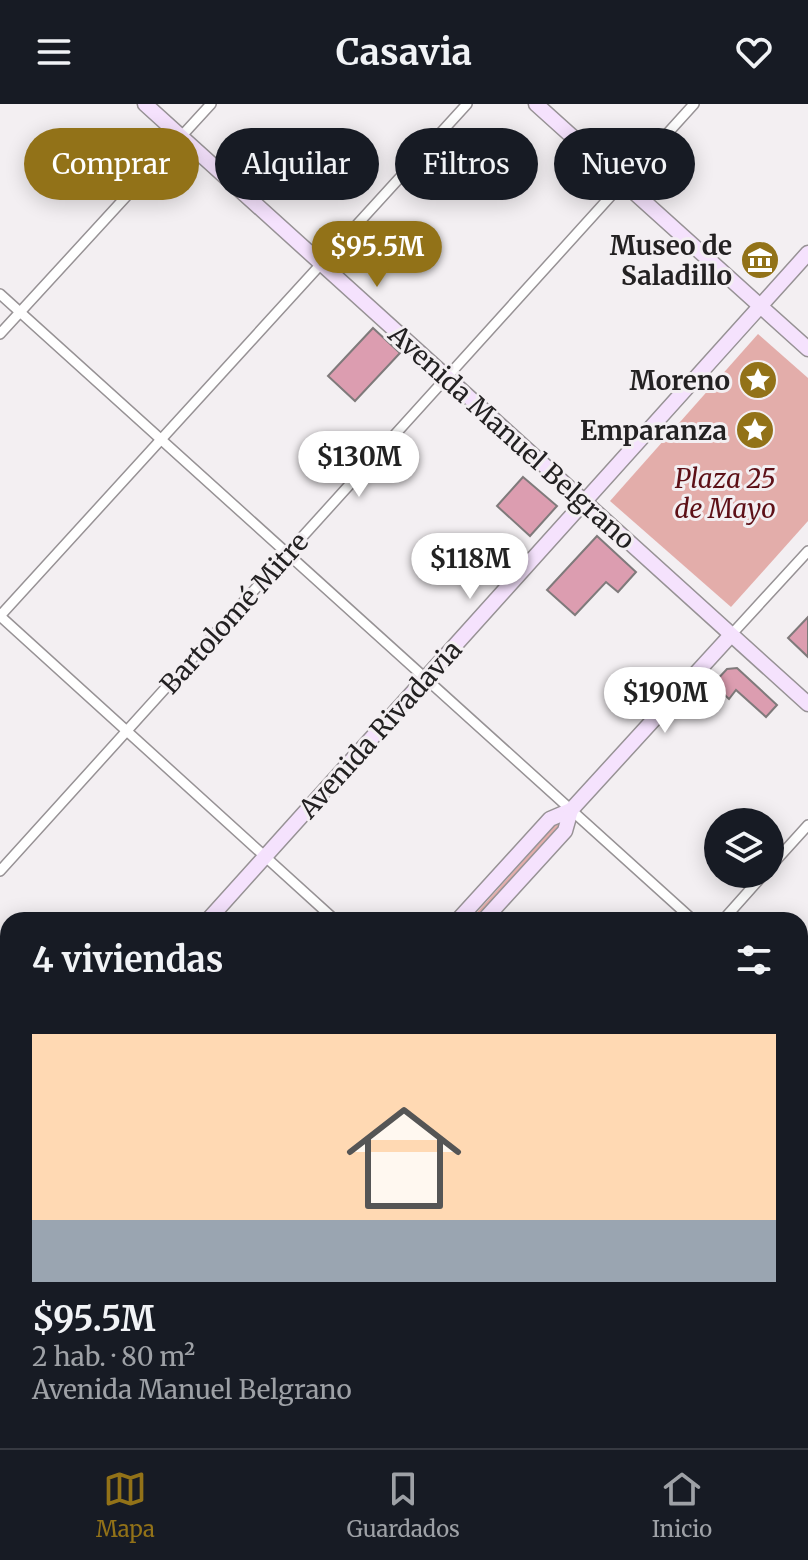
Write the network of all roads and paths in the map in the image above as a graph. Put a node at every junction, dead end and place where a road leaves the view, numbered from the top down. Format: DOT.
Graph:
graph roads {
  1 [pos="145,104"];
  2 [pos="211,104"];
  3 [pos="467,104"];
  4 [pos="536,104"];
  5 [pos="694,104"];
  6 [pos="171,128"];
  7 [pos="189,128"];
  8 [pos="562,128"];
  9 [pos="672,128"];
  10 [pos="199,153"];
  11 [pos="123,200"];
  12 [pos="608,200"];
  13 [pos="642,200"];
  14 [pos="808,253"];
  15 [pos="321,263"];
  16 [pos="0,294"];
  17 [pos="760,306"];
  18 [pos="20,312"];
  19 [pos="0,334"];
  20 [pos="808,349"];
  21 [pos="446,379"];
  22 [pos="161,439"];
  23 [pos="585,502"];
  24 [pos="808,551"];
  25 [pos="288,554"];
  26 [pos="0,616"];
  27 [pos="731,635"];
  28 [pos="425,678"];
  29 [pos="808,704"];
  30 [pos="128,731"];
  31 [pos="571,810"];
  32 [pos="808,825"];
  33 [pos="784,852"];
  34 [pos="265,856"];
  35 [pos="0,871"];
  36 [pos="752,888"];
  37 [pos="215,912"];
  38 [pos="326,912"];
  39 [pos="465,912"];
  40 [pos="491,912"];
  41 [pos="684,912"];
  42 [pos="730,912"];
  1 -- 6 [label="main road, Avenida Manuel Belgrano"];
  2 -- 7 [label="street"];
  3 -- 15 [label="street"];
  4 -- 8 [label="main road"];
  5 -- 9 [label="street, Bartolomé Mitre"];
  10 -- 15 [label="main road, Avenida Manuel Belgrano"];
  11 -- 18 [label="street"];
  12 -- 21 [label="street, Bartolomé Mitre"];
  13 -- 17 [label="main road"];
  14 -- 17 [label="main road, Avenida Rivadavia"];
  15 -- 21 [label="main road, Avenida Manuel Belgrano"];
  15 -- 22 [label="street"];
  16 -- 18 [label="street"];
  17 -- 20 [label="main road"];
  17 -- 23 [label="main road, Avenida Rivadavia"];
  18 -- 19 [label="street"];
  18 -- 22 [label="street"];
  21 -- 23 [label="main road, Avenida Manuel Belgrano"];
  21 -- 25 [label="street, Bartolomé Mitre"];
  22 -- 25 [label="street"];
  22 -- 26 [label="street"];
  23 -- 27 [label="main road, Avenida Manuel Belgrano"];
  23 -- 28 [label="main road, Avenida Rivadavia"];
  24 -- 27 [label="street"];
  25 -- 28 [label="street"];
  25 -- 30 [label="street, Bartolomé Mitre"];
  26 -- 30 [label="street"];
  27 -- 29 [label="main road, Avenida Manuel Belgrano"];
  27 -- 31 [label="main road"];
  28 -- 31 [label="street"];
  28 -- 34 [label="main road, Avenida Rivadavia"];
  30 -- 34 [label="street"];
  30 -- 35 [label="street, Bartolomé Mitre"];
  31 -- 39 [label="main road"];
  31 -- 40 [label="main road"];
  31 -- 41 [label="street"];
  32 -- 33 [label="street"];
  34 -- 37 [label="main road, Avenida Rivadavia"];
  34 -- 38 [label="street"];
  36 -- 42 [label="street"];
}
